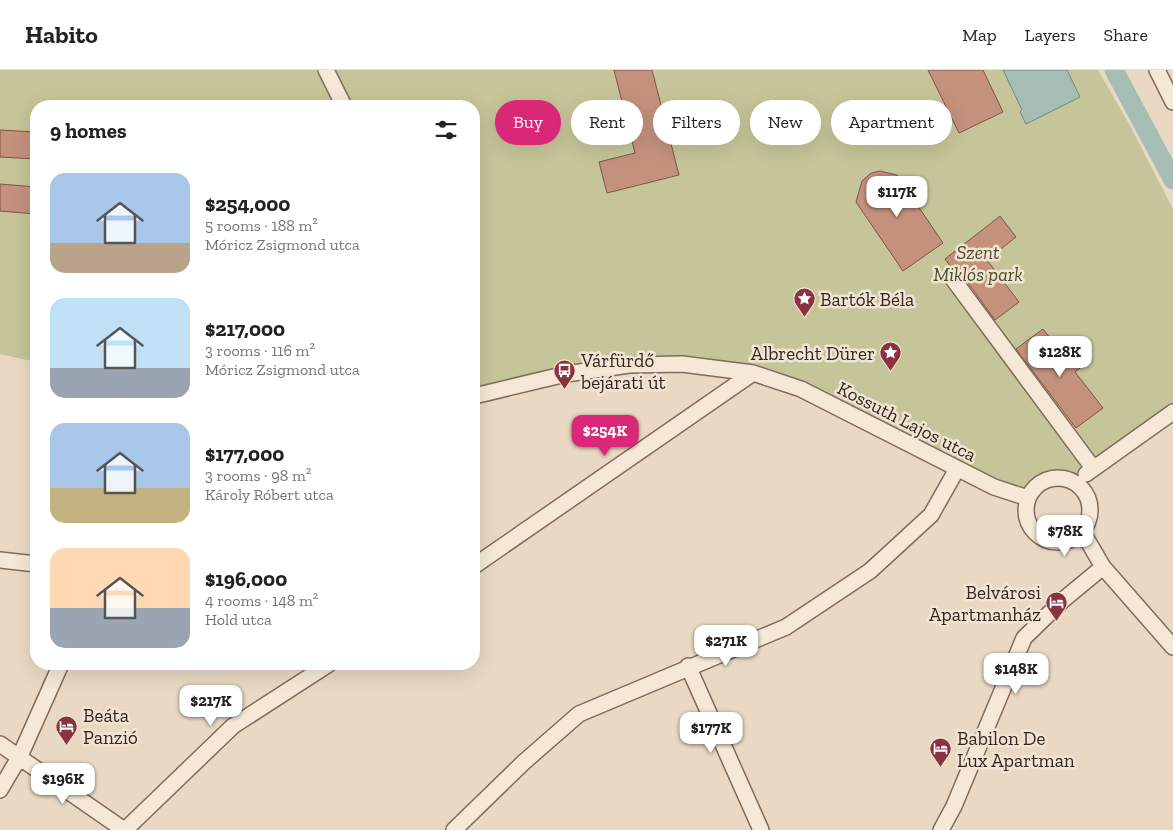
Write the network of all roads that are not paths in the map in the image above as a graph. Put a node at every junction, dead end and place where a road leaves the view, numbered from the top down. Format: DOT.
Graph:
graph roads {
  1 [pos="326,70"];
  2 [pos="1157,70"];
  3 [pos="341,100"];
  4 [pos="1173,102"];
  5 [pos="950,275"];
  6 [pos="753,373"];
  7 [pos="480,395"];
  8 [pos="1173,412"];
  9 [pos="956,468"];
  10 [pos="1093,468"];
  11 [pos="1075,482"];
  12 [pos="1028,498"];
  13 [pos="1082,531"];
  14 [pos="0,560"];
  15 [pos="480,562"];
  16 [pos="30,563"];
  17 [pos="1103,568"];
  18 [pos="1173,647"];
  19 [pos="688,666"];
  20 [pos="59,670"];
  21 [pos="319,670"];
  22 [pos="0,744"];
  23 [pos="20,756"];
  24 [pos="0,790"];
  25 [pos="125,830"];
  26 [pos="454,830"];
  27 [pos="761,830"];
  28 [pos="941,830"];
  1 -- 3 [label="street"];
  2 -- 4 [label="street"];
  5 -- 10 [label="street"];
  6 -- 7 [label="street, Kossuth Lajos utca"];
  6 -- 9 [label="street, Kossuth Lajos utca"];
  6 -- 15 [label="street"];
  8 -- 10 [label="street"];
  9 -- 12 [label="street, Kossuth Lajos utca"];
  9 -- 19 [label="street"];
  10 -- 11 [label="street"];
  11 -- 12 [label="street"];
  11 -- 13 [label="street"];
  12 -- 13 [label="street"];
  13 -- 17 [label="street"];
  14 -- 16 [label="street"];
  17 -- 18 [label="street"];
  17 -- 28 [label="street"];
  19 -- 26 [label="street"];
  19 -- 27 [label="street"];
  20 -- 23 [label="street"];
  21 -- 25 [label="street"];
  22 -- 23 [label="street"];
  23 -- 24 [label="street"];
  23 -- 25 [label="street"];
}
